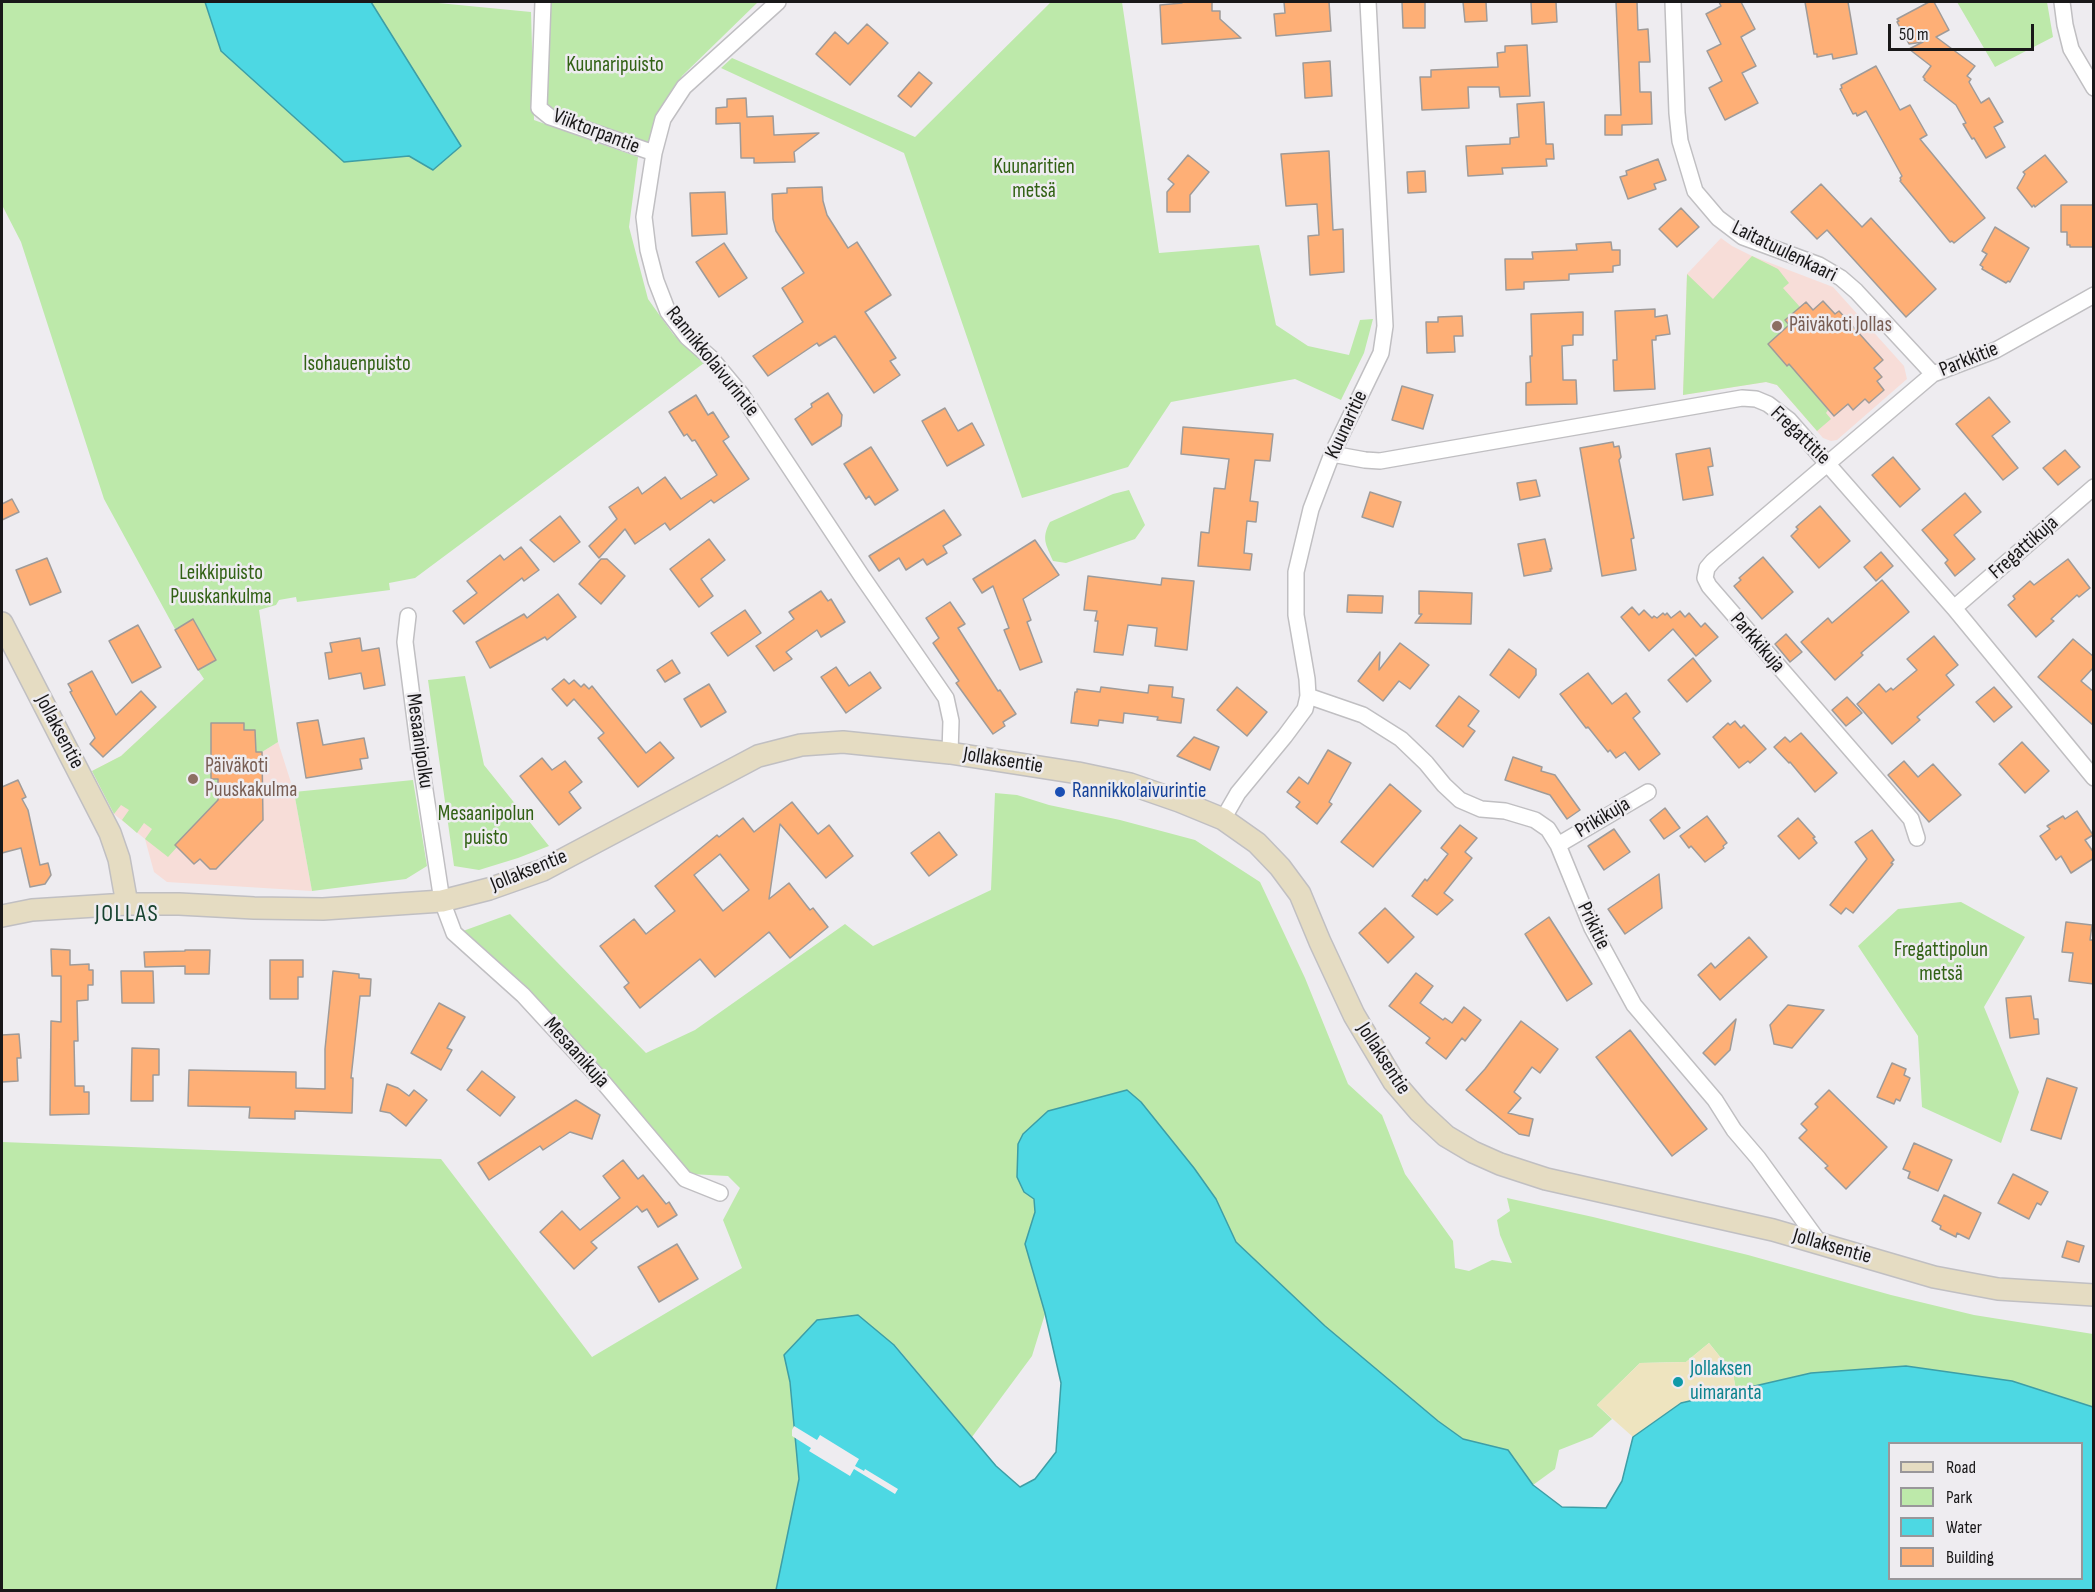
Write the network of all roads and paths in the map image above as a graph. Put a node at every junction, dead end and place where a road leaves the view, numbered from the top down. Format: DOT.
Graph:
graph roads {
  1 [pos="543,2"];
  2 [pos="778,2"];
  3 [pos="1368,2"];
  4 [pos="1673,2"];
  5 [pos="2062,2"];
  6 [pos="2094,88"];
  7 [pos="654,153"];
  8 [pos="2094,295"];
  9 [pos="1933,374"];
  10 [pos="1332,454"];
  11 [pos="1828,463"];
  12 [pos="2094,487"];
  13 [pos="1954,609"];
  14 [pos="408,616"];
  15 [pos="2,623"];
  16 [pos="1308,696"];
  17 [pos="950,753"];
  18 [pos="2094,778"];
  19 [pos="1648,792"];
  20 [pos="1223,819"];
  21 [pos="1917,838"];
  22 [pos="1558,845"];
  23 [pos="442,901"];
  24 [pos="127,904"];
  25 [pos="2,916"];
  26 [pos="720,1193"];
  27 [pos="1819,1242"];
  28 [pos="2094,1295"];
  1 -- 7 [label="street, Viiktorpantie"];
  2 -- 7 [label="street, Rannikkolaivurintie"];
  3 -- 10 [label="street, Kuunaritie"];
  4 -- 9 [label="street, Laitatuulenkaari"];
  5 -- 6 [label="street"];
  7 -- 17 [label="street, Rannikkolaivurintie"];
  8 -- 9 [label="street, Parkkitie"];
  9 -- 11 [label="street, Parkkitie"];
  10 -- 11 [label="street, Fregattitie"];
  10 -- 16 [label="street, Kuunaritie"];
  11 -- 13 [label="street, Fregattitie"];
  11 -- 21 [label="street, Parkkikuja"];
  12 -- 13 [label="street, Fregattikuja"];
  13 -- 18 [label="street, Fregattitie"];
  14 -- 23 [label="street, Mesaanipolku"];
  15 -- 24 [label="main road, Jollaksentie"];
  16 -- 20 [label="street"];
  16 -- 22 [label="street, Prikitie"];
  17 -- 20 [label="main road, Jollaksentie"];
  17 -- 23 [label="main road, Jollaksentie"];
  19 -- 22 [label="street, Prikikuja"];
  20 -- 27 [label="main road, Jollaksentie"];
  22 -- 27 [label="street, Prikitie"];
  23 -- 24 [label="main road, Jollaksentie"];
  23 -- 26 [label="street, Mesaanikuja"];
  24 -- 25 [label="main road"];
  27 -- 28 [label="main road, Jollaksentie"];
}
